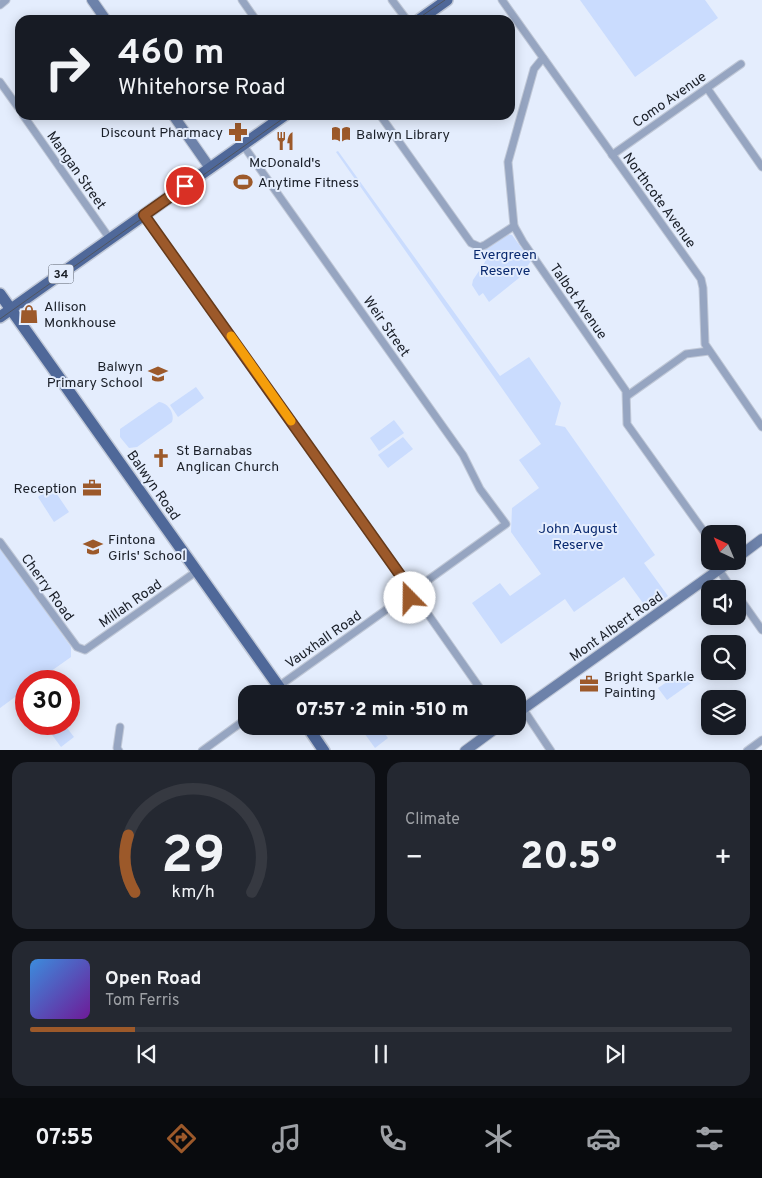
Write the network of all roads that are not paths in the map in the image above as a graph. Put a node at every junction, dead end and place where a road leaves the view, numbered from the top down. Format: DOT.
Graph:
graph roads {
  1 [pos="6,0"];
  2 [pos="92,0"];
  3 [pos="242,0"];
  4 [pos="392,0"];
  5 [pos="447,0"];
  6 [pos="502,0"];
  7 [pos="0,4"];
  8 [pos="102,15"];
  9 [pos="252,15"];
  10 [pos="403,15"];
  11 [pos="426,15"];
  12 [pos="513,15"];
  13 [pos="515,18"];
  14 [pos="543,58"];
  15 [pos="741,64"];
  16 [pos="0,82"];
  17 [pos="707,88"];
  18 [pos="15,103"];
  19 [pos="27,120"];
  20 [pos="176,120"];
  21 [pos="278,120"];
  22 [pos="384,120"];
  23 [pos="243,145"];
  24 [pos="612,155"];
  25 [pos="762,167"];
  26 [pos="210,168"];
  27 [pos="144,215"];
  28 [pos="514,226"];
  29 [pos="110,239"];
  30 [pos="0,294"];
  31 [pos="11,309"];
  32 [pos="0,317"];
  33 [pos="709,351"];
  34 [pos="627,396"];
  35 [pos="762,427"];
  36 [pos="701,527"];
  37 [pos="762,539"];
  38 [pos="0,542"];
  39 [pos="746,550"];
  40 [pos="717,570"];
  41 [pos="197,571"];
  42 [pos="408,586"];
  43 [pos="417,588"];
  44 [pos="406,595"];
  45 [pos="416,597"];
  46 [pos="746,607"];
  47 [pos="762,630"];
  48 [pos="77,648"];
  49 [pos="277,685"];
  50 [pos="291,685"];
  51 [pos="478,685"];
  52 [pos="526,707"];
  53 [pos="526,720"];
  54 [pos="238,725"];
  55 [pos="120,726"];
  56 [pos="313,735"];
  57 [pos="486,735"];
  58 [pos="762,740"];
  59 [pos="119,750"];
  60 [pos="202,750"];
  61 [pos="324,750"];
  62 [pos="465,750"];
  63 [pos="551,750"];
  64 [pos="747,750"];
  1 -- 7 [label="street"];
  2 -- 8 [label="main road"];
  3 -- 9 [label="street"];
  4 -- 10 [label="street"];
  5 -- 11 [label="main road"];
  6 -- 12 [label="street, Northcote Avenue"];
  13 -- 14 [label="street, Northcote Avenue"];
  14 -- 24 [label="street, Northcote Avenue"];
  14 -- 28 [label="street"];
  15 -- 17 [label="street, Como Avenue"];
  16 -- 18 [label="street"];
  17 -- 24 [label="street, Como Avenue"];
  17 -- 25 [label="street"];
  19 -- 29 [label="street, Mangan Street"];
  20 -- 26 [label="main road"];
  21 -- 23 [label="main road, 34"];
  22 -- 28 [label="street"];
  23 -- 26 [label="main road, 34"];
  23 -- 43 [label="street, Weir Street"];
  24 -- 33 [label="street, Northcote Avenue"];
  26 -- 27 [label="main road, 34"];
  27 -- 29 [label="main road, 34"];
  27 -- 42 [label="street"];
  28 -- 34 [label="street, Talbot Avenue"];
  29 -- 31 [label="main road, 34"];
  30 -- 31 [label="main road, Balwyn Road"];
  31 -- 32 [label="main road, 34"];
  31 -- 41 [label="main road, Balwyn Road"];
  33 -- 34 [label="street"];
  33 -- 35 [label="street, Northcote Avenue"];
  34 -- 36 [label="street, Talbot Avenue"];
  37 -- 39 [label="main road"];
  38 -- 48 [label="street, Cherry Road"];
  40 -- 52 [label="main road, Mont Albert Road"];
  41 -- 48 [label="street, Millah Road"];
  41 -- 49 [label="main road, Balwyn Road"];
  42 -- 43 [label="street"];
  42 -- 44 [label="street"];
  43 -- 45 [label="street"];
  44 -- 45 [label="street"];
  44 -- 50 [label="street, Vauxhall Road"];
  45 -- 51 [label="street"];
  46 -- 47 [label="street"];
  53 -- 63 [label="street"];
  54 -- 60 [label="street"];
  55 -- 59 [label="street"];
  56 -- 61 [label="main road"];
  57 -- 62 [label="main road"];
  58 -- 64 [label="street"];
}
